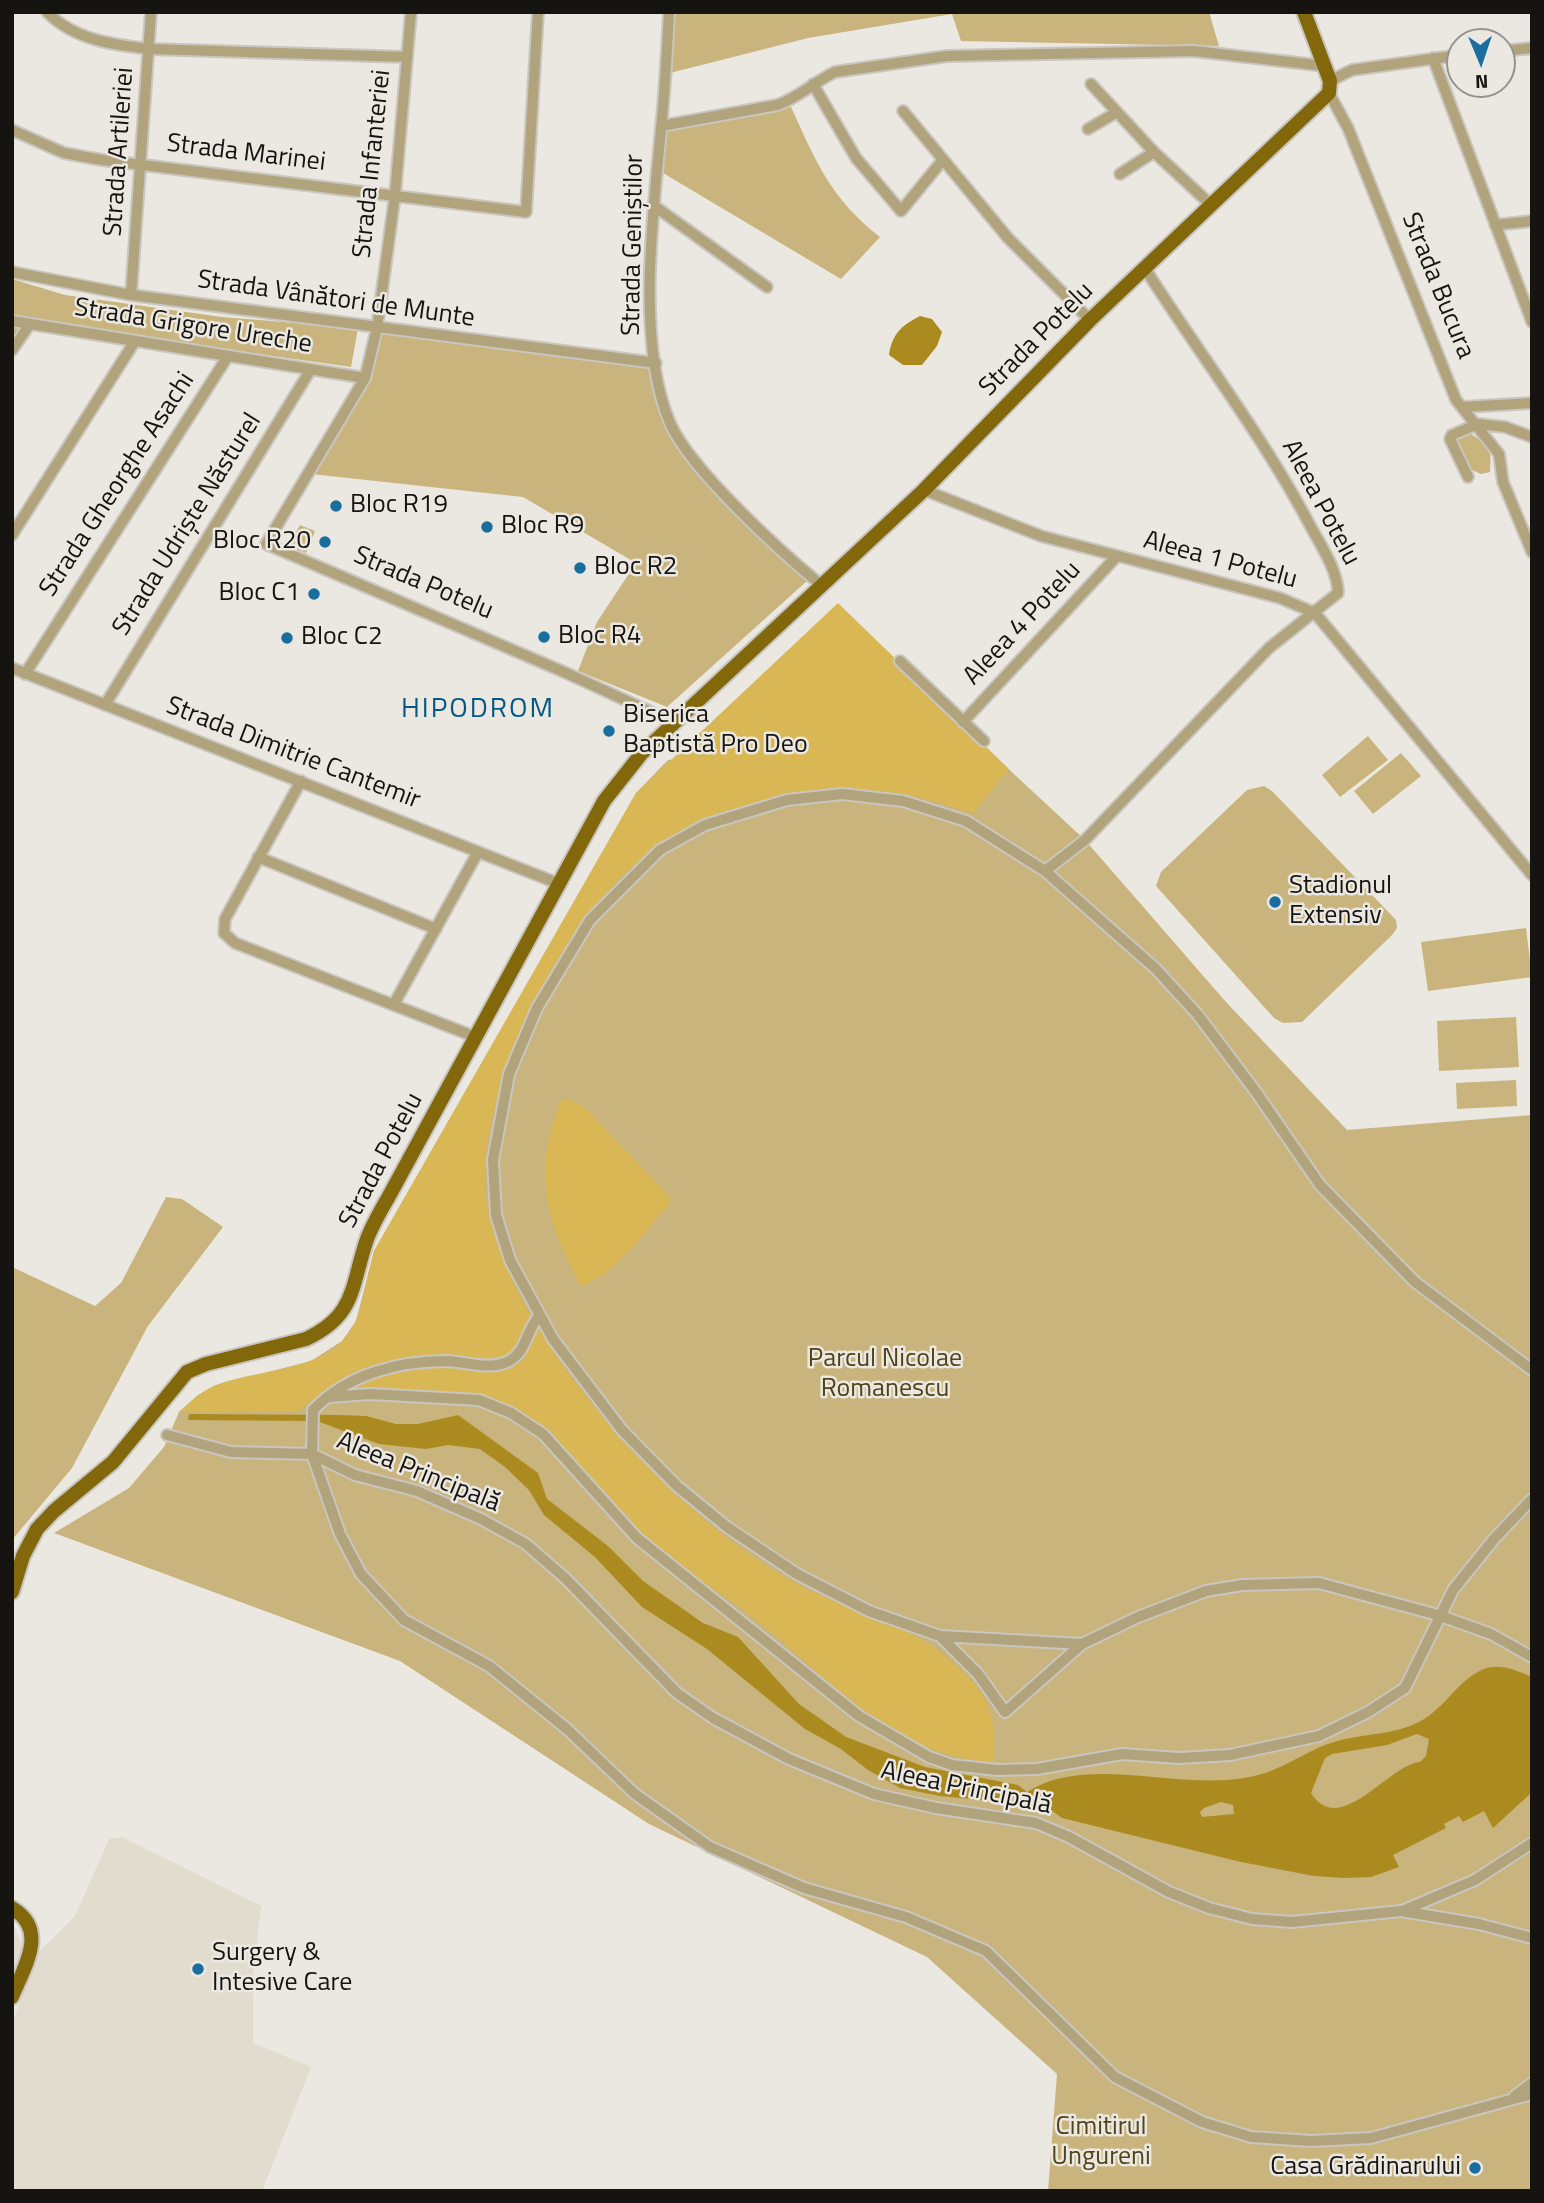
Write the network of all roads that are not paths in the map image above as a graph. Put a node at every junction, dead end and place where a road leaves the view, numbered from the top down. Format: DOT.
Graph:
graph roads {
  1 [pos="47,12"];
  2 [pos="151,12"];
  3 [pos="411,12"];
  4 [pos="538,12"];
  5 [pos="669,12"];
  6 [pos="1304,12"];
  7 [pos="150,49"];
  8 [pos="407,57"];
  9 [pos="1446,57"];
  10 [pos="1433,58"];
  11 [pos="1325,66"];
  12 [pos="813,84"];
  13 [pos="1091,84"];
  14 [pos="1329,87"];
  15 [pos="903,111"];
  16 [pos="1117,112"];
  17 [pos="661,126"];
  18 [pos="12,130"];
  19 [pos="1088,130"];
  20 [pos="1154,152"];
  21 [pos="942,161"];
  22 [pos="142,164"];
  23 [pos="1120,174"];
  24 [pos="395,195"];
  25 [pos="1210,204"];
  26 [pos="653,205"];
  27 [pos="1532,221"];
  28 [pos="1495,225"];
  29 [pos="1144,267"];
  30 [pos="12,272"];
  31 [pos="767,287"];
  32 [pos="131,295"];
  33 [pos="1090,320"];
  34 [pos="12,321"];
  35 [pos="1532,322"];
  36 [pos="30,324"];
  37 [pos="377,328"];
  38 [pos="135,341"];
  39 [pos="12,350"];
  40 [pos="228,356"];
  41 [pos="656,363"];
  42 [pos="311,369"];
  43 [pos="365,378"];
  44 [pos="1532,403"];
  45 [pos="1463,407"];
  46 [pos="1478,424"];
  47 [pos="1532,437"];
  48 [pos="1468,477"];
  49 [pos="924,490"];
  50 [pos="12,535"];
  51 [pos="266,544"];
  52 [pos="1532,552"];
  53 [pos="1116,557"];
  54 [pos="821,585"];
  55 [pos="1315,613"];
  56 [pos="900,661"];
  57 [pos="12,668"];
  58 [pos="24,674"];
  59 [pos="104,705"];
  60 [pos="963,722"];
  61 [pos="675,723"];
  62 [pos="984,741"];
  63 [pos="300,781"];
  64 [pos="478,852"];
  65 [pos="258,857"];
  66 [pos="1045,871"];
  67 [pos="1532,876"];
  68 [pos="557,883"];
  69 [pos="436,929"];
  70 [pos="394,1004"];
  71 [pos="473,1036"];
  72 [pos="540,1315"];
  73 [pos="1532,1370"];
  74 [pos="326,1397"];
  75 [pos="167,1435"];
  76 [pos="312,1454"];
  77 [pos="1532,1499"];
  78 [pos="12,1592"];
  79 [pos="1438,1615"];
  80 [pos="940,1636"];
  81 [pos="1082,1644"];
  82 [pos="1530,1656"];
  83 [pos="1532,1843"];
  84 [pos="12,1908"];
  85 [pos="1401,1911"];
  86 [pos="1532,1938"];
  87 [pos="12,1997"];
  88 [pos="1532,2083"];
  89 [pos="1532,2094"];
  90 [pos="1511,2099"];
  1 -- 7 [label="street"];
  2 -- 7 [label="street, Strada Artileriei"];
  3 -- 8 [label="street, Strada Infanteriei"];
  4 -- 24 [label="street, Strada Marinei"];
  5 -- 17 [label="street, Strada Geniștilor"];
  6 -- 11 [label="main road, Strada Bucura"];
  7 -- 8 [label="street"];
  7 -- 22 [label="street, Strada Artileriei"];
  8 -- 24 [label="street, Strada Infanteriei"];
  9 -- 10 [label="street, Strada Potelu"];
  10 -- 14 [label="street, Strada Potelu"];
  10 -- 28 [label="street"];
  11 -- 12 [label="street"];
  11 -- 14 [label="main road, Strada Bucura"];
  12 -- 17 [label="street"];
  12 -- 21 [label="street"];
  13 -- 16 [label="street"];
  14 -- 25 [label="main road, Strada Potelu"];
  14 -- 45 [label="street, Strada Bucura"];
  15 -- 21 [label="street"];
  16 -- 19 [label="street"];
  16 -- 20 [label="street"];
  17 -- 26 [label="street, Strada Geniștilor"];
  18 -- 22 [label="street, Strada Marinei"];
  20 -- 23 [label="street"];
  20 -- 25 [label="street"];
  21 -- 33 [label="street"];
  22 -- 24 [label="street, Strada Marinei"];
  22 -- 32 [label="street, Strada Artileriei"];
  24 -- 37 [label="street, Strada Infanteriei"];
  25 -- 29 [label="main road, Strada Potelu"];
  26 -- 31 [label="street"];
  26 -- 41 [label="street, Strada Geniștilor"];
  27 -- 28 [label="street"];
  28 -- 35 [label="street"];
  29 -- 33 [label="main road, Strada Potelu"];
  29 -- 55 [label="street, Aleea Potelu"];
  30 -- 32 [label="street, Strada Vânători de Munte"];
  32 -- 37 [label="street, Strada Vânători de Munte"];
  33 -- 49 [label="main road, Strada Potelu"];
  34 -- 36 [label="street, Strada Grigore Ureche"];
  36 -- 38 [label="street, Strada Grigore Ureche"];
  36 -- 39 [label="street"];
  37 -- 41 [label="street, Strada Vânători de Munte"];
  37 -- 43 [label="street, Strada Infanteriei"];
  38 -- 40 [label="street, Strada Grigore Ureche"];
  38 -- 50 [label="street"];
  40 -- 42 [label="street, Strada Grigore Ureche"];
  40 -- 58 [label="street, Strada Gheorghe Asachi"];
  41 -- 54 [label="street, Strada Geniștilor"];
  42 -- 43 [label="street, Strada Grigore Ureche"];
  42 -- 59 [label="street, Strada Udriște Năsturel"];
  43 -- 51 [label="street, Strada Infanteriei"];
  44 -- 45 [label="street"];
  45 -- 46 [label="street, Strada Bucura"];
  46 -- 47 [label="street"];
  46 -- 48 [label="street"];
  46 -- 52 [label="street, Strada Bucura"];
  49 -- 53 [label="street, Aleea 1 Potelu"];
  49 -- 54 [label="main road, Strada Potelu"];
  51 -- 61 [label="street, Strada Potelu"];
  53 -- 55 [label="street, Aleea 1 Potelu"];
  53 -- 60 [label="street, Aleea 4 Potelu"];
  54 -- 61 [label="main road, Strada Potelu"];
  55 -- 66 [label="street, Aleea 1 Potelu"];
  55 -- 67 [label="street"];
  56 -- 60 [label="street"];
  57 -- 58 [label="street, Strada Dimitrie Cantemir"];
  58 -- 59 [label="street, Strada Dimitrie Cantemir"];
  59 -- 63 [label="street, Strada Dimitrie Cantemir"];
  60 -- 62 [label="street"];
  61 -- 68 [label="main road, Strada Potelu"];
  63 -- 64 [label="street, Strada Dimitrie Cantemir"];
  63 -- 65 [label="street"];
  64 -- 68 [label="street, Strada Dimitrie Cantemir"];
  64 -- 69 [label="street"];
  65 -- 69 [label="street"];
  65 -- 70 [label="street"];
  66 -- 72 [label="street"];
  66 -- 73 [label="street"];
  68 -- 71 [label="main road, Strada Potelu"];
  69 -- 70 [label="street"];
  70 -- 71 [label="street"];
  71 -- 78 [label="main road, Strada Potelu"];
  72 -- 74 [label="street"];
  72 -- 80 [label="street"];
  74 -- 76 [label="street"];
  74 -- 79 [label="street"];
  75 -- 76 [label="street"];
  76 -- 85 [label="street, Aleea Principală"];
  76 -- 90 [label="street"];
  77 -- 79 [label="street"];
  79 -- 81 [label="street"];
  79 -- 82 [label="street"];
  80 -- 81 [label="street"];
  80 -- 81 [label="street"];
  83 -- 85 [label="street, Aleea Principală"];
  84 -- 87 [label="main road"];
  85 -- 86 [label="street, Aleea Principală"];
  88 -- 90 [label="street"];
  89 -- 90 [label="street"];
}
